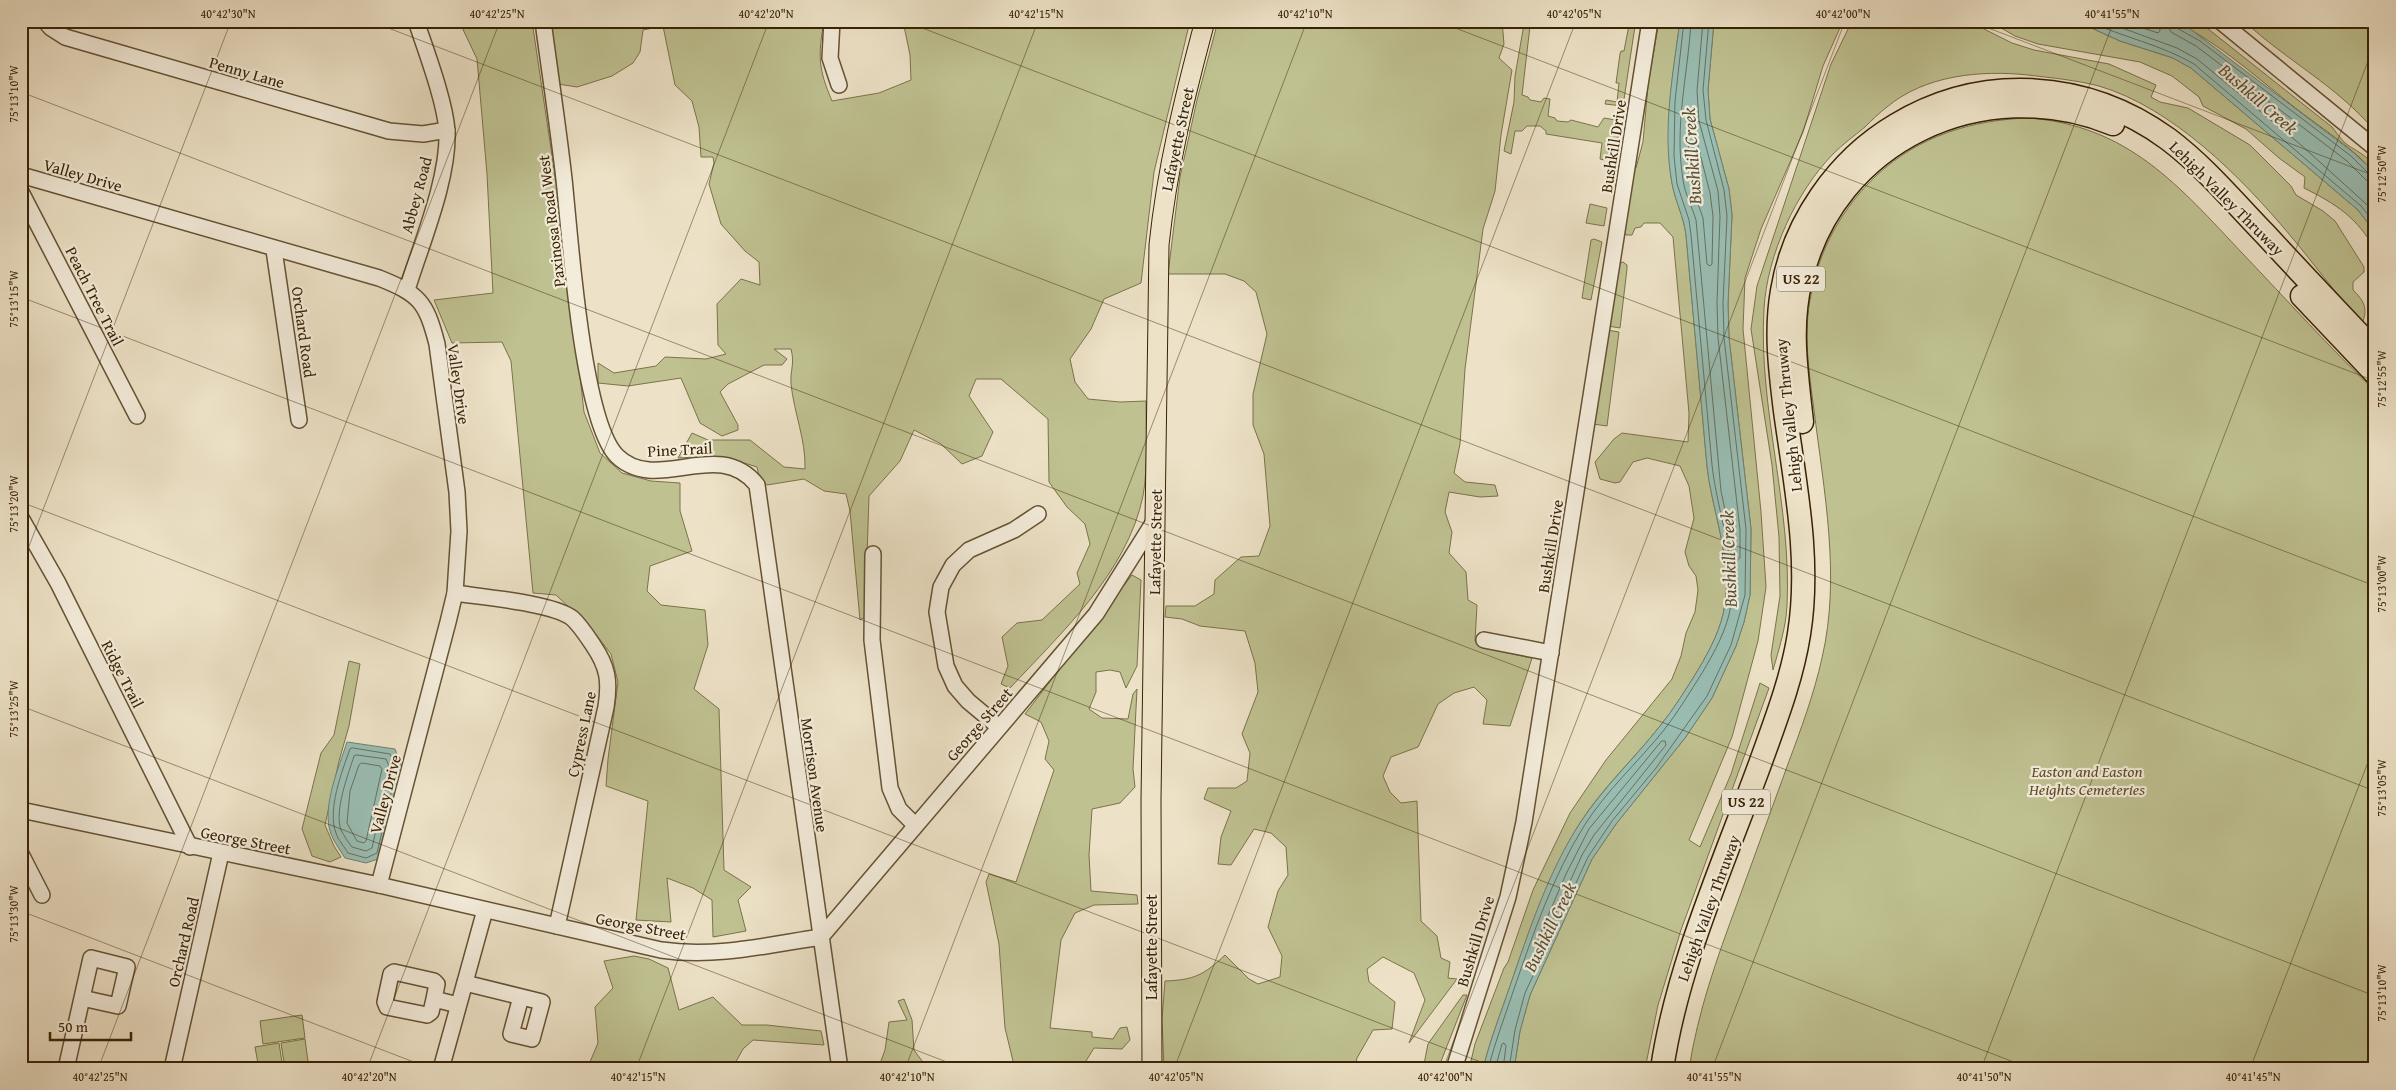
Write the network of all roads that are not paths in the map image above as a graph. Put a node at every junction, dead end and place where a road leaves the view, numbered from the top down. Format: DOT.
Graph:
graph roads {
  1 [pos="45,21"];
  2 [pos="416,21"];
  3 [pos="543,21"];
  4 [pos="832,21"];
  5 [pos="1205,21"];
  6 [pos="1650,21"];
  7 [pos="2220,21"];
  8 [pos="839,85"];
  9 [pos="447,130"];
  10 [pos="2375,148"];
  11 [pos="21,176"];
  12 [pos="21,192"];
  13 [pos="274,250"];
  14 [pos="407,290"];
  15 [pos="2336,322"];
  16 [pos="2375,351"];
  17 [pos="2375,373"];
  18 [pos="137,416"];
  19 [pos="596,416"];
  20 [pos="299,420"];
  21 [pos="757,486"];
  22 [pos="1038,514"];
  23 [pos="21,518"];
  24 [pos="1155,520"];
  25 [pos="873,554"];
  26 [pos="455,593"];
  27 [pos="1484,640"];
  28 [pos="1551,653"];
  29 [pos="999,727"];
  30 [pos="21,810"];
  31 [pos="915,825"];
  32 [pos="190,847"];
  33 [pos="221,853"];
  34 [pos="21,854"];
  35 [pos="379,885"];
  36 [pos="42,895"];
  37 [pos="485,910"];
  38 [pos="557,926"];
  39 [pos="821,937"];
  40 [pos="465,983"];
  41 [pos="521,997"];
  42 [pos="82,998"];
  43 [pos="434,999"];
  44 [pos="458,1005"];
  45 [pos="66,1069"];
  46 [pos="172,1069"];
  47 [pos="441,1069"];
  48 [pos="840,1069"];
  49 [pos="1152,1069"];
  50 [pos="1454,1069"];
  51 [pos="1662,1069"];
  52 [pos="1676,1069"];
  1 -- 9 [label="street, Penny Lane"];
  2 -- 9 [label="street, Abbey Road"];
  3 -- 19 [label="street, Paxinosa Road West"];
  4 -- 8 [label="street"];
  5 -- 24 [label="main road, Lafayette Street"];
  6 -- 28 [label="street, Bushkill Drive"];
  7 -- 10 [label="street"];
  9 -- 14 [label="street, Abbey Road"];
  11 -- 13 [label="street, Valley Drive"];
  12 -- 18 [label="street, Peach Tree Trail"];
  13 -- 14 [label="street, Valley Drive"];
  13 -- 20 [label="street, Orchard Road"];
  14 -- 26 [label="street, Valley Drive"];
  15 -- 16 [label="highway, Lehigh Valley Thruway / US 22"];
  15 -- 17 [label="highway, Lehigh Valley Thruway / US 22"];
  15 -- 51 [label="highway, Lehigh Valley Thruway / US 22"];
  15 -- 52 [label="highway, Lehigh Valley Thruway / US 22"];
  19 -- 21 [label="street, Pine Trail"];
  21 -- 39 [label="street, Morrison Avenue"];
  22 -- 29 [label="street"];
  23 -- 32 [label="street, Ridge Trail"];
  24 -- 29 [label="street, George Street"];
  24 -- 49 [label="main road, Lafayette Street"];
  25 -- 31 [label="street"];
  26 -- 35 [label="street, Valley Drive"];
  26 -- 38 [label="street, Cypress Lane"];
  27 -- 28 [label="street"];
  28 -- 50 [label="street, Bushkill Drive"];
  29 -- 31 [label="street, George Street"];
  30 -- 32 [label="street, George Street"];
  31 -- 39 [label="street, George Street"];
  32 -- 33 [label="street, George Street"];
  33 -- 35 [label="street, George Street"];
  33 -- 46 [label="street, Orchard Road"];
  34 -- 36 [label="street"];
  35 -- 37 [label="street, George Street"];
  37 -- 38 [label="street, George Street"];
  37 -- 40 [label="street"];
  38 -- 39 [label="street, George Street"];
  39 -- 48 [label="street, Morrison Avenue"];
  40 -- 41 [label="street"];
  40 -- 44 [label="street"];
  42 -- 45 [label="street"];
  43 -- 44 [label="street"];
  44 -- 47 [label="street"];
}
